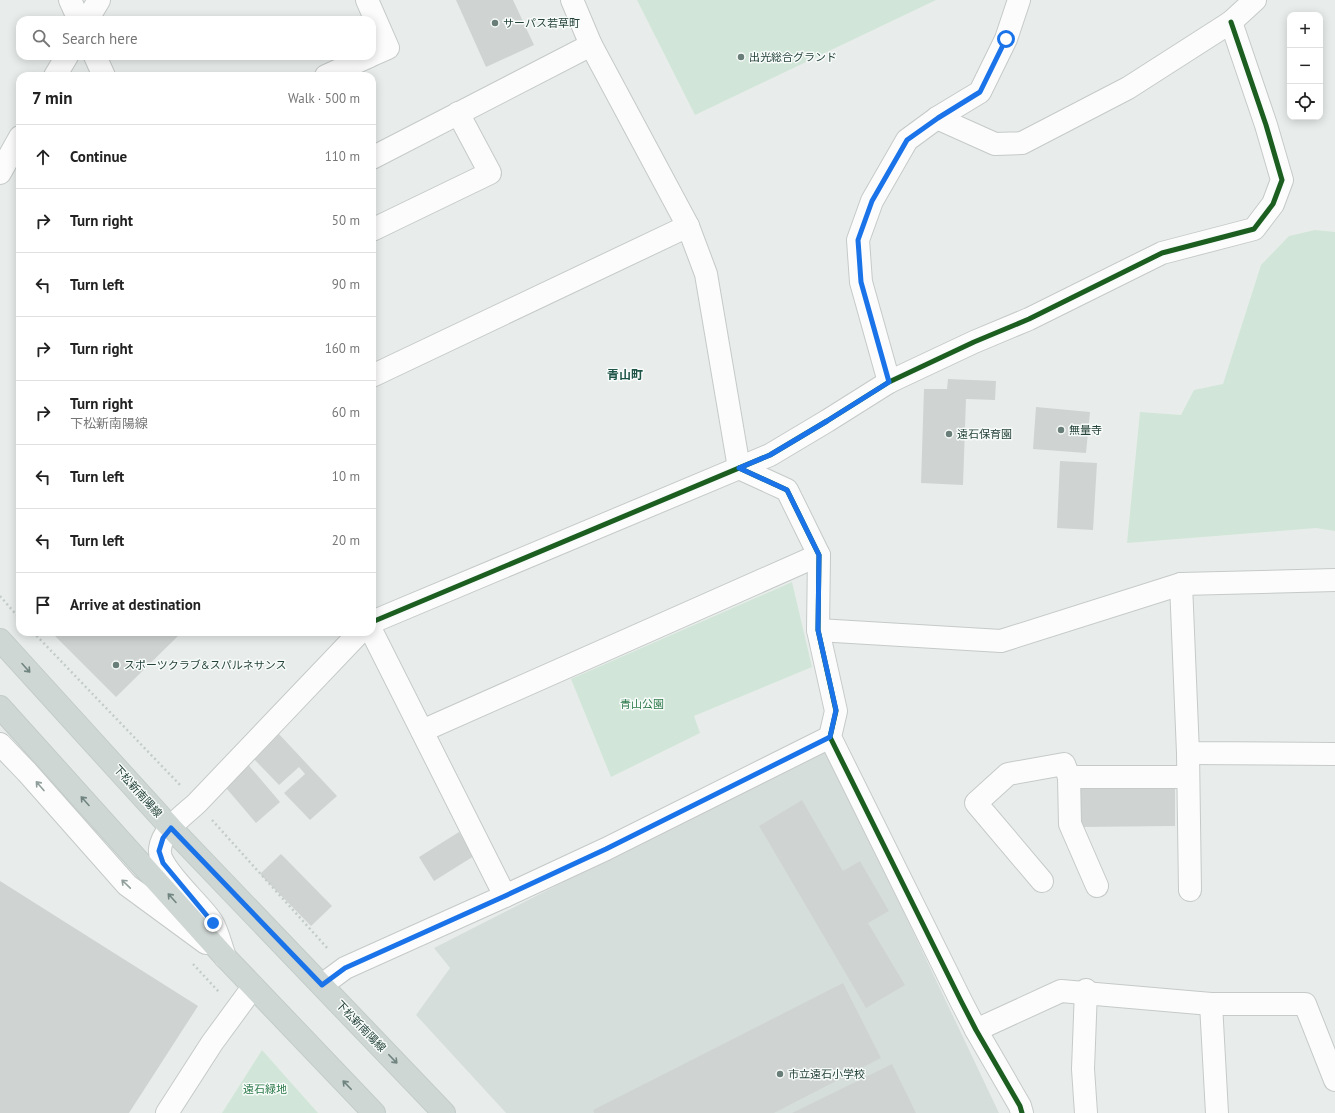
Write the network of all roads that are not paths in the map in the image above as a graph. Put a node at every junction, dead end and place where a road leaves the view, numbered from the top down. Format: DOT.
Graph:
graph roads {
  1 [pos="70,0"];
  2 [pos="99,0"];
  3 [pos="367,0"];
  4 [pos="572,0"];
  5 [pos="1019,0"];
  6 [pos="1255,0"];
  7 [pos="77,16"];
  8 [pos="89,16"];
  9 [pos="374,16"];
  10 [pos="376,21"];
  11 [pos="1231,22"];
  12 [pos="591,45"];
  13 [pos="376,54"];
  14 [pos="65,60"];
  15 [pos="97,60"];
  16 [pos="362,60"];
  17 [pos="57,72"];
  18 [pos="102,72"];
  19 [pos="335,72"];
  20 [pos="458,113"];
  21 [pos="938,118"];
  22 [pos="16,144"];
  23 [pos="376,156"];
  24 [pos="0,172"];
  25 [pos="688,226"];
  26 [pos="376,228"];
  27 [pos="376,374"];
  28 [pos="889,382"];
  29 [pos="739,468"];
  30 [pos="819,555"];
  31 [pos="1335,580"];
  32 [pos="1181,584"];
  33 [pos="376,620"];
  34 [pos="818,630"];
  35 [pos="356,636"];
  36 [pos="374,636"];
  37 [pos="1,640"];
  38 [pos="0,707"];
  39 [pos="422,731"];
  40 [pos="830,737"];
  41 [pos="0,744"];
  42 [pos="1188,753"];
  43 [pos="1335,754"];
  44 [pos="1069,777"];
  45 [pos="1188,777"];
  46 [pos="171,828"];
  47 [pos="1042,881"];
  48 [pos="1097,886"];
  49 [pos="1190,890"];
  50 [pos="505,896"];
  51 [pos="225,957"];
  52 [pos="322,985"];
  53 [pos="253,987"];
  54 [pos="1086,991"];
  55 [pos="1212,1004"];
  56 [pos="976,1030"];
  57 [pos="1335,1080"];
  58 [pos="167,1113"];
  59 [pos="374,1113"];
  60 [pos="444,1113"];
  61 [pos="1022,1113"];
  62 [pos="1086,1113"];
  63 [pos="1217,1113"];
  1 -- 7 [label="street"];
  2 -- 8 [label="street"];
  3 -- 9 [label="street"];
  4 -- 12 [label="street"];
  5 -- 21 [label="street"];
  6 -- 11 [label="street"];
  10 -- 13 [label="street"];
  11 -- 21 [label="street"];
  11 -- 28 [label="street"];
  12 -- 20 [label="street"];
  12 -- 25 [label="street"];
  14 -- 17 [label="street"];
  15 -- 18 [label="street"];
  16 -- 19 [label="street"];
  20 -- 23 [label="street"];
  20 -- 26 [label="street"];
  21 -- 28 [label="street"];
  22 -- 24 [label="street"];
  25 -- 27 [label="street"];
  25 -- 29 [label="street"];
  28 -- 29 [label="street"];
  29 -- 30 [label="street"];
  29 -- 33 [label="street"];
  30 -- 34 [label="street"];
  30 -- 39 [label="street"];
  31 -- 32 [label="street"];
  32 -- 34 [label="street"];
  32 -- 42 [label="street"];
  34 -- 40 [label="street"];
  35 -- 46 [label="street"];
  36 -- 39 [label="street"];
  37 -- 46 [label="main road, 下松新南陽線, one-way"];
  51 -- 38 [label="main road, one-way"];
  39 -- 50 [label="street"];
  40 -- 50 [label="street"];
  40 -- 56 [label="street"];
  51 -- 41 [label="street, one-way"];
  42 -- 43 [label="street"];
  42 -- 45 [label="street"];
  44 -- 45 [label="street"];
  44 -- 47 [label="street"];
  44 -- 48 [label="street"];
  45 -- 49 [label="street"];
  46 -- 51 [label="street"];
  46 -- 52 [label="main road, 下松新南陽線"];
  50 -- 52 [label="street"];
  51 -- 53 [label="main road"];
  52 -- 60 [label="main road, 下松新南陽線, one-way"];
  53 -- 58 [label="street"];
  59 -- 53 [label="main road, one-way"];
  54 -- 55 [label="street"];
  54 -- 56 [label="street"];
  54 -- 62 [label="street"];
  55 -- 57 [label="street"];
  55 -- 63 [label="street"];
  56 -- 61 [label="street"];
}
